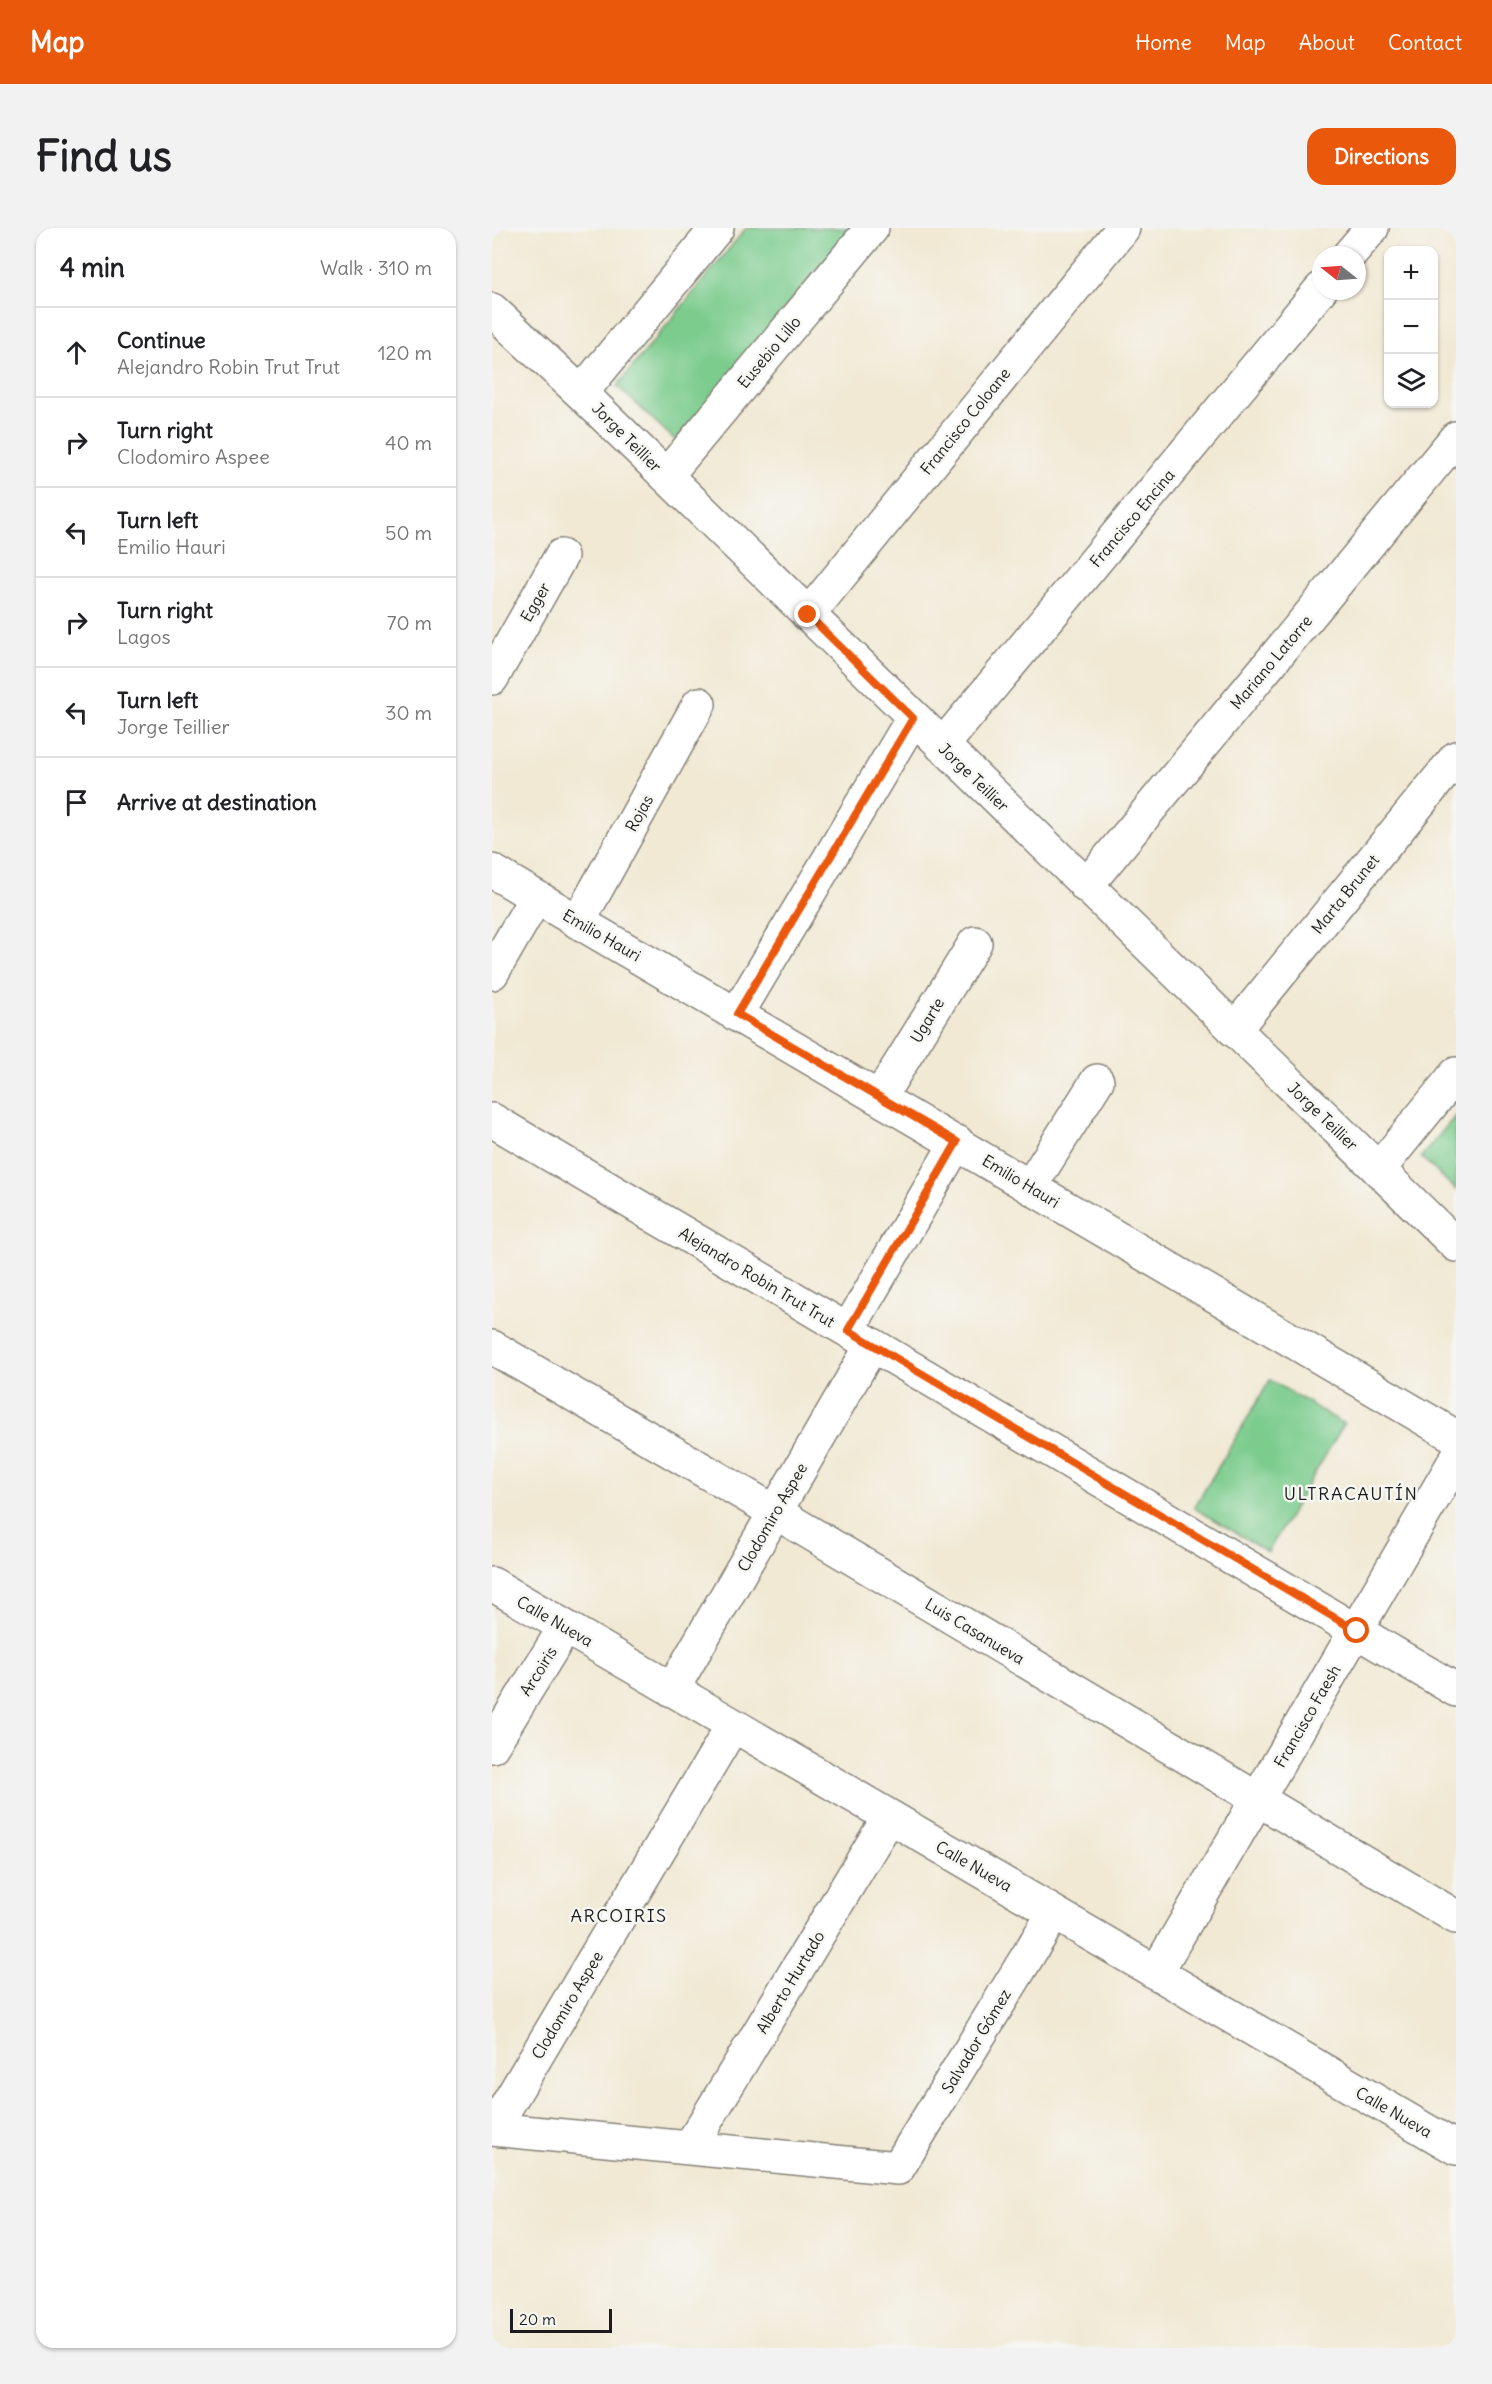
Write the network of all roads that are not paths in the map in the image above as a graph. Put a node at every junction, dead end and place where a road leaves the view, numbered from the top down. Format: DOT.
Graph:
graph roads {
  1 [pos="717,228"];
  2 [pos="872,228"];
  3 [pos="1123,228"];
  4 [pos="1372,228"];
  5 [pos="1357,246"];
  6 [pos="1312,300"];
  7 [pos="492,310"];
  8 [pos="581,393"];
  9 [pos="1456,438"];
  10 [pos="666,476"];
  11 [pos="561,556"];
  12 [pos="808,615"];
  13 [pos="492,678"];
  14 [pos="699,704"];
  15 [pos="913,718"];
  16 [pos="942,746"];
  17 [pos="1456,758"];
  18 [pos="492,871"];
  19 [pos="1086,886"];
  20 [pos="536,897"];
  21 [pos="578,922"];
  22 [pos="975,943"];
  23 [pos="492,974"];
  24 [pos="737,1014"];
  25 [pos="1234,1030"];
  26 [pos="1456,1074"];
  27 [pos="1097,1081"];
  28 [pos="879,1098"];
  29 [pos="492,1120"];
  30 [pos="957,1142"];
  31 [pos="1379,1169"];
  32 [pos="1030,1186"];
  33 [pos="1456,1245"];
  34 [pos="860,1338"];
  35 [pos="492,1347"];
  36 [pos="1456,1437"];
  37 [pos="1456,1458"];
  38 [pos="775,1512"];
  39 [pos="492,1584"];
  40 [pos="565,1627"];
  41 [pos="1357,1631"];
  42 [pos="672,1689"];
  43 [pos="1456,1690"];
  44 [pos="734,1725"];
  45 [pos="492,1746"];
  46 [pos="1258,1799"];
  47 [pos="890,1817"];
  48 [pos="1054,1913"];
  49 [pos="1456,1917"];
  50 [pos="1156,1973"];
  51 [pos="493,2129"];
  52 [pos="690,2147"];
  53 [pos="1456,2148"];
  1 -- 8 [label="street"];
  2 -- 10 [label="street, Eusebio Lillo"];
  3 -- 12 [label="street, Francisco Coloane"];
  4 -- 5 [label="street"];
  6 -- 16 [label="street, Francisco Encina"];
  7 -- 8 [label="street, Jorge Teillier"];
  8 -- 10 [label="street, Jorge Teillier"];
  9 -- 19 [label="street, Mariano Latorre"];
  10 -- 12 [label="street, Jorge Teillier"];
  11 -- 13 [label="street, Egger"];
  12 -- 15 [label="street, Jorge Teillier"];
  14 -- 21 [label="street, Rojas"];
  15 -- 16 [label="street, Jorge Teillier"];
  15 -- 24 [label="street"];
  16 -- 19 [label="street, Jorge Teillier"];
  17 -- 25 [label="street, Marta Brunet"];
  18 -- 20 [label="street, Emilio Hauri"];
  19 -- 25 [label="street, Jorge Teillier"];
  20 -- 21 [label="street, Emilio Hauri"];
  20 -- 23 [label="street"];
  21 -- 24 [label="street, Emilio Hauri"];
  22 -- 28 [label="street, Ugarte"];
  24 -- 28 [label="street, Emilio Hauri"];
  25 -- 31 [label="street, Jorge Teillier"];
  26 -- 31 [label="street"];
  27 -- 32 [label="street"];
  28 -- 30 [label="street, Emilio Hauri"];
  29 -- 34 [label="street, Alejandro Robin Trut Trut"];
  30 -- 32 [label="street, Emilio Hauri"];
  30 -- 34 [label="street, Clodomiro Aspee"];
  31 -- 33 [label="street, Jorge Teillier"];
  32 -- 36 [label="street, Emilio Hauri"];
  34 -- 38 [label="street, Clodomiro Aspee"];
  34 -- 41 [label="street, Alejandro Robin Trut Trut"];
  35 -- 38 [label="street, Luis Casanueva"];
  37 -- 41 [label="street, Francisco Faesh"];
  38 -- 42 [label="street, Clodomiro Aspee"];
  38 -- 46 [label="street, Luis Casanueva"];
  39 -- 40 [label="street, Calle Nueva"];
  40 -- 42 [label="street, Calle Nueva"];
  40 -- 45 [label="street, Arcoiris"];
  41 -- 43 [label="street, Alejandro Robin Trut Trut"];
  41 -- 46 [label="street, Francisco Faesh"];
  42 -- 44 [label="street, Calle Nueva"];
  44 -- 47 [label="street, Calle Nueva"];
  44 -- 51 [label="street, Clodomiro Aspee"];
  46 -- 49 [label="street, Luis Casanueva"];
  46 -- 50 [label="street, Francisco Faesh"];
  47 -- 48 [label="street, Calle Nueva"];
  47 -- 52 [label="street, Alberto Hurtado"];
  48 -- 50 [label="street, Calle Nueva"];
  48 -- 52 [label="street, Salvador Gómez"];
  50 -- 53 [label="street, Calle Nueva"];
  51 -- 52 [label="street"];
}
